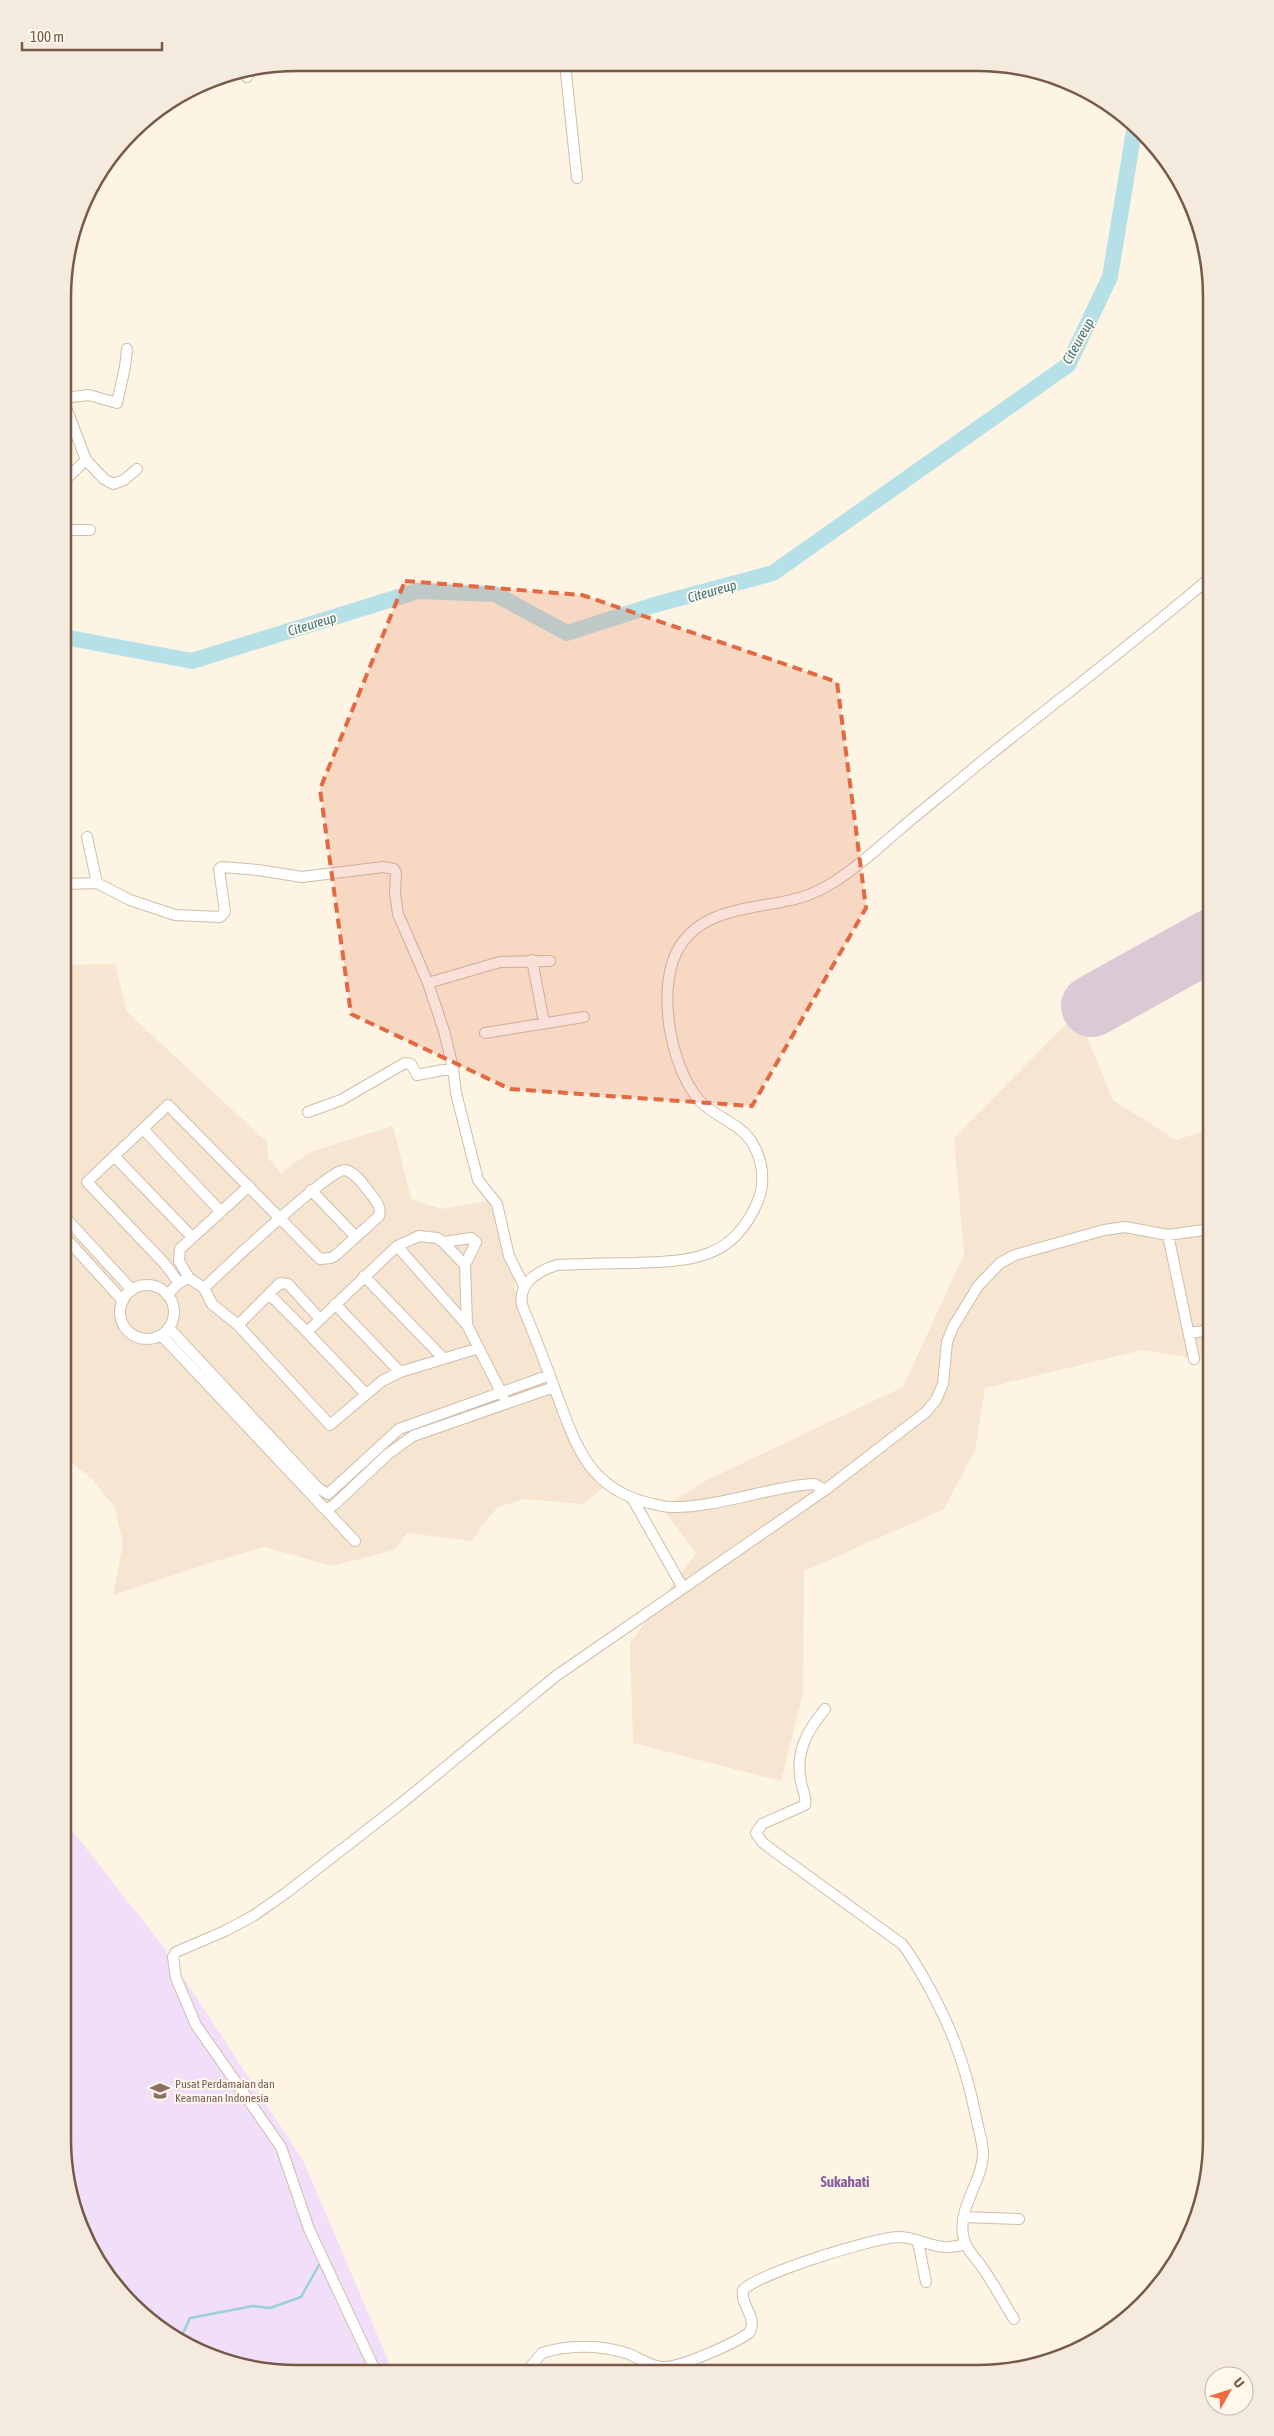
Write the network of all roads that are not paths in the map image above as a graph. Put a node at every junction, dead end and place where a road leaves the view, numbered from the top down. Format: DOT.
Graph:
graph roads {
  1 [pos="566,71"];
  2 [pos="577,178"];
  3 [pos="127,349"];
  4 [pos="71,397"];
  5 [pos="71,420"];
  6 [pos="86,460"];
  7 [pos="137,469"];
  8 [pos="71,474"];
  9 [pos="71,530"];
  10 [pos="90,530"];
  11 [pos="1203,584"];
  12 [pos="86,837"];
  13 [pos="97,883"];
  14 [pos="71,884"];
  15 [pos="532,960"];
  16 [pos="550,961"];
  17 [pos="428,983"];
  18 [pos="584,1017"];
  19 [pos="544,1022"];
  20 [pos="485,1033"];
  21 [pos="453,1068"];
  22 [pos="308,1112"];
  23 [pos="143,1130"];
  24 [pos="115,1157"];
  25 [pos="249,1186"];
  26 [pos="311,1190"];
  27 [pos="221,1212"];
  28 [pos="280,1220"];
  29 [pos="71,1223"];
  30 [pos="1203,1229"];
  31 [pos="1168,1235"];
  32 [pos="192,1237"];
  33 [pos="356,1237"];
  34 [pos="443,1242"];
  35 [pos="71,1244"];
  36 [pos="397,1246"];
  37 [pos="465,1265"];
  38 [pos="364,1276"];
  39 [pos="184,1281"];
  40 [pos="524,1286"];
  41 [pos="204,1288"];
  42 [pos="132,1290"];
  43 [pos="269,1294"];
  44 [pos="167,1295"];
  45 [pos="123,1301"];
  46 [pos="336,1304"];
  47 [pos="320,1319"];
  48 [pos="238,1325"];
  49 [pos="467,1325"];
  50 [pos="1203,1331"];
  51 [pos="165,1332"];
  52 [pos="307,1332"];
  53 [pos="1189,1333"];
  54 [pos="479,1348"];
  55 [pos="443,1358"];
  56 [pos="1194,1359"];
  57 [pos="400,1372"];
  58 [pos="550,1375"];
  59 [pos="554,1387"];
  60 [pos="502,1391"];
  61 [pos="365,1394"];
  62 [pos="506,1403"];
  63 [pos="825,1490"];
  64 [pos="632,1498"];
  65 [pos="324,1508"];
  66 [pos="355,1541"];
  67 [pos="684,1588"];
  68 [pos="825,1709"];
  69 [pos="964,2217"];
  70 [pos="1019,2219"];
  71 [pos="918,2242"];
  72 [pos="965,2244"];
  73 [pos="926,2282"];
  74 [pos="1014,2319"];
  75 [pos="373,2365"];
  76 [pos="532,2365"];
  77 [pos="657,2365"];
  78 [pos="674,2365"];
  1 -- 2 [label="street"];
  3 -- 4 [label="street"];
  5 -- 6 [label="street"];
  6 -- 7 [label="street"];
  6 -- 8 [label="street"];
  9 -- 10 [label="street"];
  11 -- 40 [label="street"];
  12 -- 13 [label="street"];
  13 -- 14 [label="street"];
  13 -- 17 [label="street"];
  15 -- 16 [label="street"];
  15 -- 17 [label="street"];
  15 -- 19 [label="street"];
  17 -- 21 [label="street"];
  18 -- 19 [label="street"];
  19 -- 20 [label="street"];
  21 -- 22 [label="street"];
  21 -- 40 [label="street"];
  23 -- 24 [label="street"];
  23 -- 25 [label="street"];
  23 -- 27 [label="street"];
  24 -- 32 [label="street"];
  24 -- 39 [label="street"];
  25 -- 27 [label="street"];
  25 -- 28 [label="street"];
  26 -- 28 [label="street"];
  26 -- 33 [label="street"];
  26 -- 33 [label="street"];
  27 -- 32 [label="street"];
  28 -- 33 [label="street"];
  28 -- 41 [label="street"];
  29 -- 42 [label="street"];
  30 -- 31 [label="street"];
  31 -- 53 [label="street"];
  31 -- 63 [label="street"];
  32 -- 39 [label="street"];
  34 -- 36 [label="street"];
  34 -- 37 [label="street"];
  34 -- 37 [label="street"];
  35 -- 45 [label="street"];
  36 -- 38 [label="street"];
  36 -- 49 [label="street"];
  37 -- 49 [label="street"];
  38 -- 46 [label="street"];
  38 -- 55 [label="street"];
  39 -- 41 [label="street"];
  39 -- 44 [label="street"];
  40 -- 58 [label="street"];
  41 -- 48 [label="street"];
  42 -- 44 [label="street"];
  42 -- 45 [label="street"];
  43 -- 47 [label="street"];
  43 -- 48 [label="street"];
  43 -- 52 [label="street"];
  44 -- 51 [label="street"];
  45 -- 51 [label="street"];
  46 -- 47 [label="street"];
  46 -- 57 [label="street"];
  47 -- 52 [label="street"];
  48 -- 61 [label="street"];
  49 -- 54 [label="street"];
  50 -- 53 [label="street"];
  51 -- 60 [label="street"];
  51 -- 65 [label="street"];
  52 -- 61 [label="street"];
  53 -- 56 [label="street"];
  54 -- 55 [label="street"];
  54 -- 60 [label="street"];
  55 -- 57 [label="street"];
  57 -- 61 [label="street"];
  58 -- 59 [label="street"];
  58 -- 60 [label="street"];
  59 -- 62 [label="street"];
  59 -- 64 [label="street"];
  60 -- 62 [label="street"];
  62 -- 65 [label="street"];
  63 -- 64 [label="street"];
  63 -- 67 [label="street"];
  64 -- 67 [label="street"];
  65 -- 66 [label="street"];
  67 -- 75 [label="street"];
  68 -- 69 [label="street"];
  69 -- 70 [label="street"];
  69 -- 72 [label="street"];
  71 -- 72 [label="street"];
  71 -- 73 [label="street"];
  71 -- 78 [label="street"];
  72 -- 74 [label="street"];
  76 -- 77 [label="street"];
}
